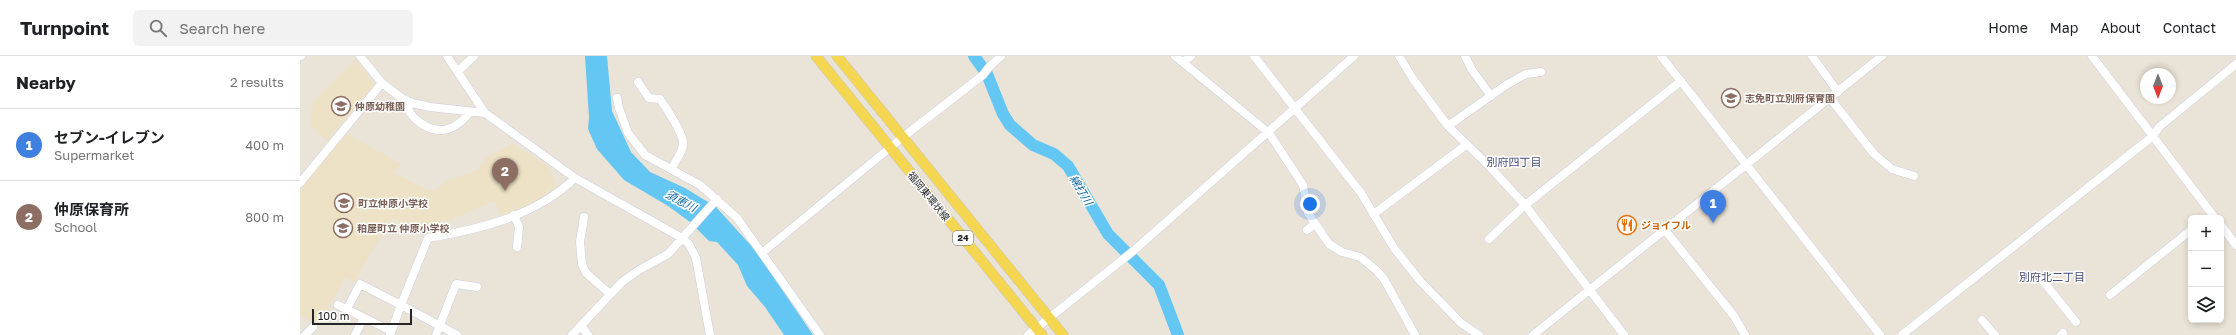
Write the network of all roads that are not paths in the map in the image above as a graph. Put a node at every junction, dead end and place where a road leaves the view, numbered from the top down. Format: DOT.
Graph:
graph roads {
  1 [pos="360,56"];
  2 [pos="447,56"];
  3 [pos="474,56"];
  4 [pos="816,56"];
  5 [pos="837,56"];
  6 [pos="1001,56"];
  7 [pos="1175,56"];
  8 [pos="1191,56"];
  9 [pos="1254,56"];
  10 [pos="1354,56"];
  11 [pos="1401,56"];
  12 [pos="1465,56"];
  13 [pos="1661,56"];
  14 [pos="1812,56"];
  15 [pos="1882,56"];
  16 [pos="2092,56"];
  17 [pos="1184,62"];
  18 [pos="2236,64"];
  19 [pos="458,71"];
  20 [pos="1541,72"];
  21 [pos="1681,81"];
  22 [pos="638,82"];
  23 [pos="382,83"];
  24 [pos="1838,92"];
  25 [pos="1491,96"];
  26 [pos="617,98"];
  27 [pos="1830,98"];
  28 [pos="406,100"];
  29 [pos="1295,108"];
  30 [pos="470,112"];
  31 [pos="485,113"];
  32 [pos="1448,126"];
  33 [pos="1269,133"];
  34 [pos="2153,136"];
  35 [pos="903,137"];
  36 [pos="1466,145"];
  37 [pos="890,147"];
  38 [pos="1746,165"];
  39 [pos="671,169"];
  40 [pos="1914,176"];
  41 [pos="575,178"];
  42 [pos="300,183"];
  43 [pos="716,200"];
  44 [pos="1525,205"];
  45 [pos="1375,213"];
  46 [pos="514,215"];
  47 [pos="2210,215"];
  48 [pos="584,217"];
  49 [pos="1315,224"];
  50 [pos="1307,230"];
  51 [pos="1665,230"];
  52 [pos="2224,230"];
  53 [pos="2188,232"];
  54 [pos="682,238"];
  55 [pos="1489,239"];
  56 [pos="2236,245"];
  57 [pos="517,247"];
  58 [pos="763,252"];
  59 [pos="2039,276"];
  60 [pos="477,286"];
  61 [pos="1590,290"];
  62 [pos="610,294"];
  63 [pos="2110,295"];
  64 [pos="338,305"];
  65 [pos="401,305"];
  66 [pos="347,309"];
  67 [pos="364,318"];
  68 [pos="1049,318"];
  69 [pos="1982,320"];
  70 [pos="2076,322"];
  71 [pos="440,326"];
  72 [pos="581,326"];
  73 [pos="314,327"];
  74 [pos="1040,331"];
  75 [pos="391,333"];
  76 [pos="305,335"];
  77 [pos="355,335"];
  78 [pos="436,335"];
  79 [pos="457,335"];
  80 [pos="572,335"];
  81 [pos="588,335"];
  82 [pos="710,335"];
  83 [pos="820,335"];
  84 [pos="1028,335"];
  85 [pos="1063,335"];
  86 [pos="1415,335"];
  87 [pos="1479,335"];
  88 [pos="1534,335"];
  89 [pos="1624,335"];
  90 [pos="1745,335"];
  91 [pos="1880,335"];
  92 [pos="1902,335"];
  93 [pos="1995,335"];
  1 -- 23 [label="street"];
  2 -- 19 [label="street"];
  3 -- 19 [label="street"];
  4 -- 37 [label="main road, 福岡東環状線 / 24"];
  5 -- 35 [label="main road, 福岡東環状線 / 24"];
  6 -- 35 [label="street"];
  7 -- 17 [label="street"];
  8 -- 17 [label="street"];
  9 -- 29 [label="street"];
  10 -- 29 [label="street"];
  11 -- 32 [label="street"];
  12 -- 25 [label="street"];
  13 -- 21 [label="street"];
  14 -- 24 [label="street"];
  15 -- 24 [label="street"];
  16 -- 34 [label="street"];
  17 -- 33 [label="street"];
  18 -- 34 [label="street"];
  19 -- 31 [label="street"];
  20 -- 25 [label="street"];
  21 -- 38 [label="street"];
  21 -- 44 [label="street"];
  22 -- 39 [label="street"];
  23 -- 28 [label="street"];
  23 -- 42 [label="street"];
  24 -- 27 [label="street"];
  25 -- 32 [label="street"];
  26 -- 39 [label="street"];
  27 -- 38 [label="street"];
  27 -- 40 [label="street"];
  28 -- 30 [label="street"];
  28 -- 30 [label="street"];
  29 -- 33 [label="street"];
  29 -- 45 [label="street"];
  30 -- 31 [label="street"];
  31 -- 41 [label="street"];
  32 -- 36 [label="street"];
  33 -- 49 [label="street"];
  33 -- 68 [label="street"];
  34 -- 47 [label="street"];
  34 -- 92 [label="street"];
  35 -- 37 [label="street"];
  35 -- 68 [label="main road, 福岡東環状線 / 24"];
  36 -- 44 [label="street"];
  36 -- 45 [label="street"];
  37 -- 58 [label="street"];
  37 -- 74 [label="main road, 福岡東環状線 / 24"];
  38 -- 51 [label="street"];
  38 -- 91 [label="street"];
  39 -- 43 [label="street"];
  41 -- 46 [label="street"];
  41 -- 54 [label="street"];
  43 -- 54 [label="street"];
  43 -- 58 [label="street"];
  44 -- 55 [label="street"];
  44 -- 61 [label="street"];
  45 -- 87 [label="street"];
  46 -- 57 [label="street"];
  46 -- 65 [label="street"];
  48 -- 62 [label="street"];
  49 -- 50 [label="street"];
  49 -- 86 [label="street"];
  51 -- 61 [label="street"];
  51 -- 90 [label="street"];
  52 -- 56 [label="street"];
  53 -- 63 [label="street"];
  54 -- 62 [label="street"];
  54 -- 82 [label="street"];
  58 -- 83 [label="street"];
  59 -- 70 [label="street"];
  60 -- 71 [label="street"];
  61 -- 88 [label="street"];
  61 -- 89 [label="street"];
  62 -- 72 [label="street"];
  64 -- 66 [label="street"];
  65 -- 66 [label="street"];
  65 -- 71 [label="street"];
  65 -- 75 [label="street"];
  66 -- 67 [label="street"];
  67 -- 75 [label="street"];
  67 -- 77 [label="street"];
  68 -- 74 [label="street"];
  68 -- 85 [label="main road, 福岡東環状線 / 24"];
  69 -- 93 [label="street"];
  71 -- 78 [label="street"];
  71 -- 79 [label="street"];
  72 -- 80 [label="street"];
  72 -- 81 [label="street"];
  73 -- 76 [label="street"];
  74 -- 84 [label="street"];
}
